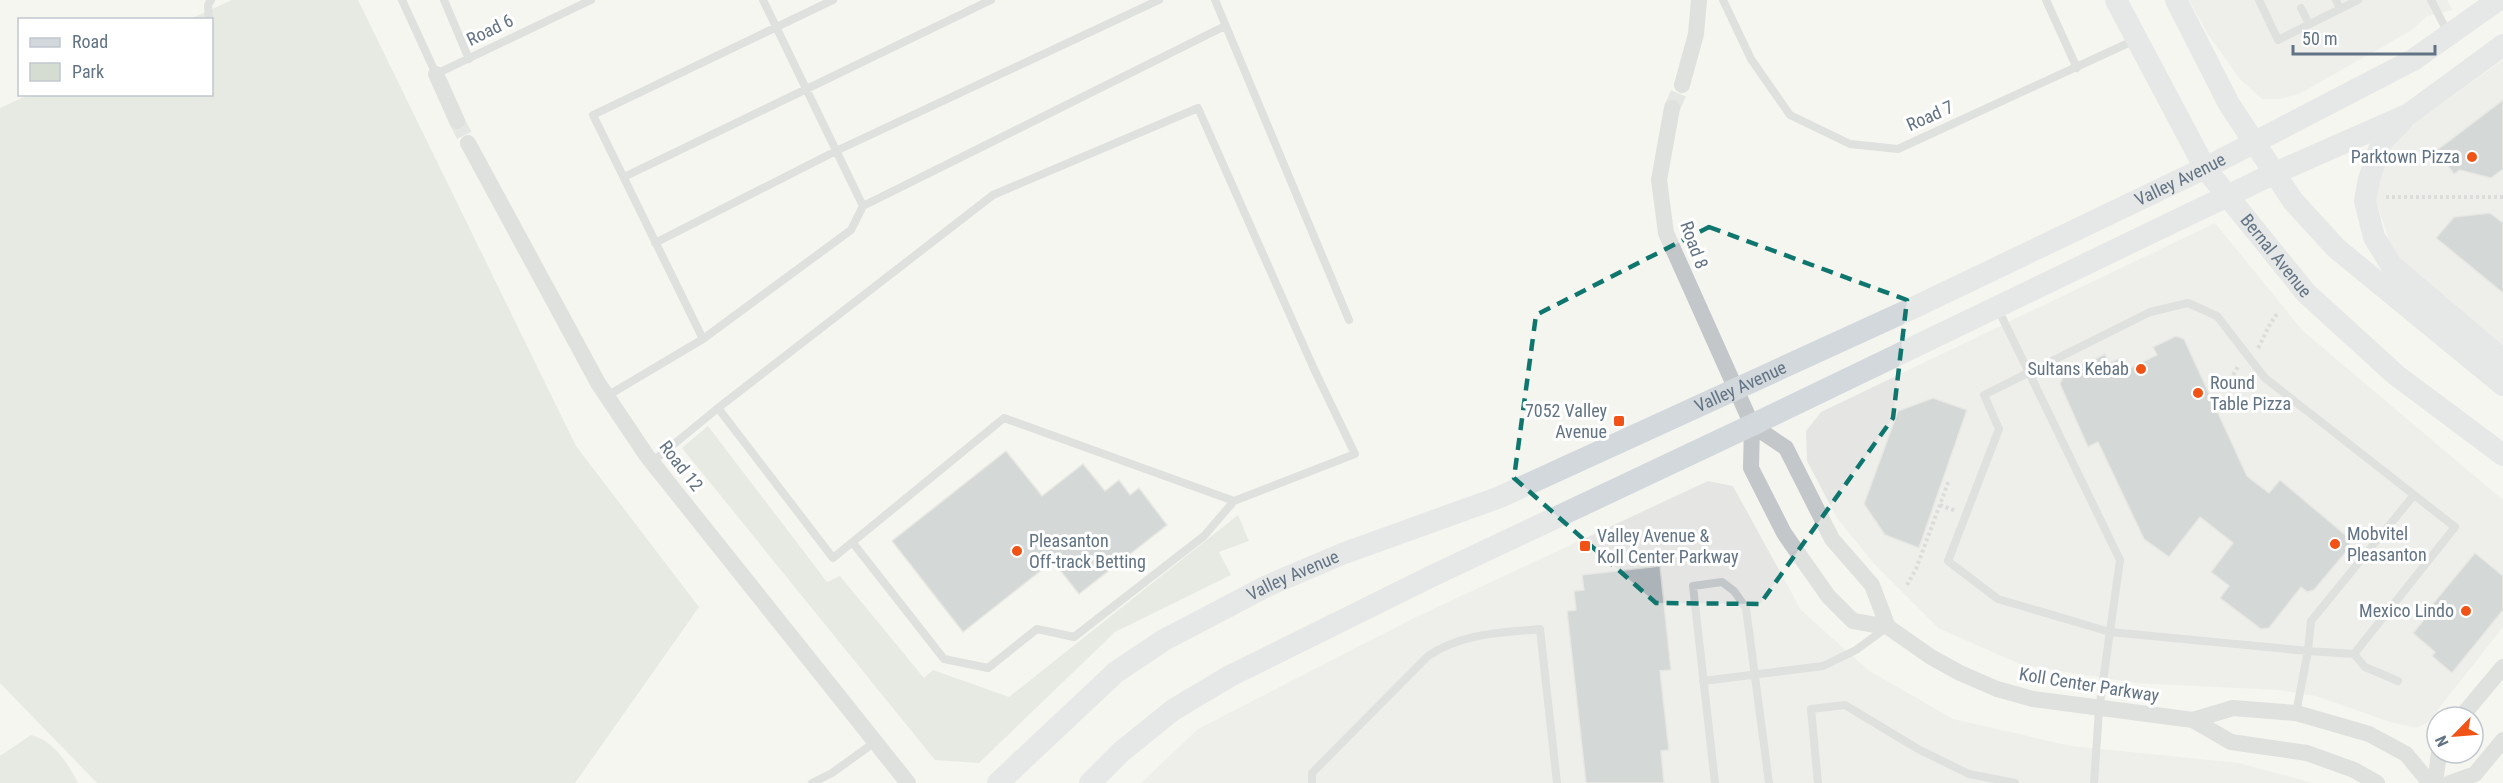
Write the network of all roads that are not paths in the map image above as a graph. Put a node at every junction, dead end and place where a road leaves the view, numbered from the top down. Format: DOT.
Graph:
graph roads {
  1 [pos="211,0"];
  2 [pos="402,0"];
  3 [pos="444,0"];
  4 [pos="591,0"];
  5 [pos="763,0"];
  6 [pos="833,0"];
  7 [pos="991,0"];
  8 [pos="1159,0"];
  9 [pos="1215,0"];
  10 [pos="1699,0"];
  11 [pos="1723,0"];
  12 [pos="2046,0"];
  13 [pos="2116,0"];
  14 [pos="2176,0"];
  15 [pos="2259,0"];
  16 [pos="2336,0"];
  17 [pos="2358,0"];
  18 [pos="2431,0"];
  19 [pos="2498,0"];
  20 [pos="2301,8"];
  21 [pos="2340,9"];
  22 [pos="209,18"];
  23 [pos="2309,24"];
  24 [pos="776,27"];
  25 [pos="1225,27"];
  26 [pos="2449,35"];
  27 [pos="2136,40"];
  28 [pos="2503,45"];
  29 [pos="469,59"];
  30 [pos="2077,68"];
  31 [pos="436,74"];
  32 [pos="1683,85"];
  33 [pos="806,89"];
  34 [pos="1672,108"];
  35 [pos="2409,114"];
  36 [pos="457,121"];
  37 [pos="2254,142"];
  38 [pos="468,143"];
  39 [pos="836,151"];
  40 [pos="2205,168"];
  41 [pos="2275,173"];
  42 [pos="624,177"];
  43 [pos="2226,196"];
  44 [pos="863,206"];
  45 [pos="655,243"];
  46 [pos="1997,306"];
  47 [pos="1349,320"];
  48 [pos="703,339"];
  49 [pos="2503,360"];
  50 [pos="2029,373"];
  51 [pos="2503,385"];
  52 [pos="1735,388"];
  53 [pos="607,396"];
  54 [pos="718,408"];
  55 [pos="1752,425"];
  56 [pos="2503,456"];
  57 [pos="652,462"];
  58 [pos="2414,495"];
  59 [pos="1234,501"];
  60 [pos="853,543"];
  61 [pos="1888,627"];
  62 [pos="2110,632"];
  63 [pos="2308,651"];
  64 [pos="2354,654"];
  65 [pos="2503,667"];
  66 [pos="1754,675"];
  67 [pos="1703,681"];
  68 [pos="2398,681"];
  69 [pos="2471,705"];
  70 [pos="2099,710"];
  71 [pos="2296,713"];
  72 [pos="2193,720"];
  73 [pos="2503,740"];
  74 [pos="875,741"];
  75 [pos="2437,765"];
  76 [pos="902,779"];
  77 [pos="812,783"];
  78 [pos="998,783"];
  79 [pos="1090,783"];
  80 [pos="1312,783"];
  81 [pos="1557,783"];
  82 [pos="1715,783"];
  83 [pos="1769,783"];
  84 [pos="1818,783"];
  85 [pos="2015,783"];
  86 [pos="2094,783"];
  87 [pos="2377,783"];
  88 [pos="2430,783"];
  89 [pos="2435,783"];
  90 [pos="2450,783"];
  1 -- 22 [label="lane"];
  2 -- 31 [label="lane"];
  3 -- 29 [label="lane"];
  4 -- 29 [label="lane, Road 6"];
  5 -- 24 [label="lane"];
  6 -- 24 [label="lane"];
  7 -- 33 [label="lane"];
  8 -- 39 [label="lane"];
  9 -- 25 [label="lane"];
  10 -- 32 [label="street"];
  11 -- 30 [label="lane, Road 7"];
  12 -- 30 [label="lane"];
  13 -- 27 [label="main road, Bernal Avenue"];
  14 -- 37 [label="main road"];
  15 -- 23 [label="lane"];
  16 -- 21 [label="lane"];
  17 -- 21 [label="lane"];
  18 -- 26 [label="lane"];
  19 -- 26 [label="main road, Valley Avenue"];
  20 -- 23 [label="lane"];
  21 -- 23 [label="lane"];
  24 -- 33 [label="lane"];
  24 -- 42 [label="lane"];
  25 -- 44 [label="lane"];
  25 -- 47 [label="lane"];
  26 -- 37 [label="main road, Valley Avenue"];
  27 -- 30 [label="lane, Road 7"];
  27 -- 40 [label="main road, Bernal Avenue"];
  28 -- 35 [label="main road, Valley Avenue"];
  29 -- 31 [label="lane, Road 6"];
  31 -- 36 [label="street"];
  33 -- 39 [label="lane"];
  33 -- 42 [label="lane"];
  34 -- 52 [label="street, Road 8"];
  35 -- 41 [label="main road, Valley Avenue"];
  35 -- 49 [label="main road"];
  37 -- 40 [label="main road, Valley Avenue"];
  37 -- 41 [label="main road"];
  38 -- 53 [label="street, Road 12"];
  39 -- 44 [label="lane"];
  39 -- 45 [label="lane"];
  40 -- 43 [label="main road, Bernal Avenue"];
  40 -- 52 [label="main road, Valley Avenue"];
  41 -- 43 [label="main road, Valley Avenue"];
  41 -- 51 [label="main road"];
  42 -- 45 [label="lane"];
  43 -- 46 [label="main road, Valley Avenue"];
  43 -- 56 [label="main road, Bernal Avenue"];
  44 -- 48 [label="lane"];
  45 -- 48 [label="lane"];
  46 -- 50 [label="lane"];
  46 -- 55 [label="main road, Valley Avenue"];
  48 -- 53 [label="lane"];
  50 -- 58 [label="lane"];
  50 -- 62 [label="lane"];
  50 -- 62 [label="lane"];
  52 -- 55 [label="street, Koll Center Parkway"];
  52 -- 78 [label="main road, Valley Avenue"];
  53 -- 57 [label="street, Road 12"];
  54 -- 57 [label="lane"];
  54 -- 59 [label="lane"];
  54 -- 60 [label="lane"];
  55 -- 61 [label="street"];
  55 -- 61 [label="street, Koll Center Parkway"];
  55 -- 79 [label="main road, Valley Avenue"];
  57 -- 74 [label="street, Road 12"];
  58 -- 63 [label="lane"];
  58 -- 64 [label="lane"];
  59 -- 60 [label="lane"];
  59 -- 60 [label="lane"];
  61 -- 66 [label="lane"];
  61 -- 70 [label="street, Koll Center Parkway"];
  62 -- 63 [label="lane"];
  62 -- 70 [label="lane"];
  63 -- 64 [label="lane"];
  63 -- 71 [label="lane"];
  64 -- 68 [label="lane"];
  65 -- 69 [label="street"];
  66 -- 67 [label="lane"];
  66 -- 67 [label="lane"];
  66 -- 83 [label="lane"];
  67 -- 82 [label="lane"];
  70 -- 72 [label="street, Koll Center Parkway"];
  70 -- 86 [label="lane"];
  71 -- 72 [label="street, Koll Center Parkway"];
  71 -- 88 [label="street, Koll Center Parkway"];
  72 -- 87 [label="street, Koll Center Parkway"];
  73 -- 90 [label="street"];
  74 -- 76 [label="street, Road 12"];
  74 -- 77 [label="lane"];
  75 -- 89 [label="street"];
  80 -- 81 [label="lane"];
  84 -- 85 [label="lane"];
}
